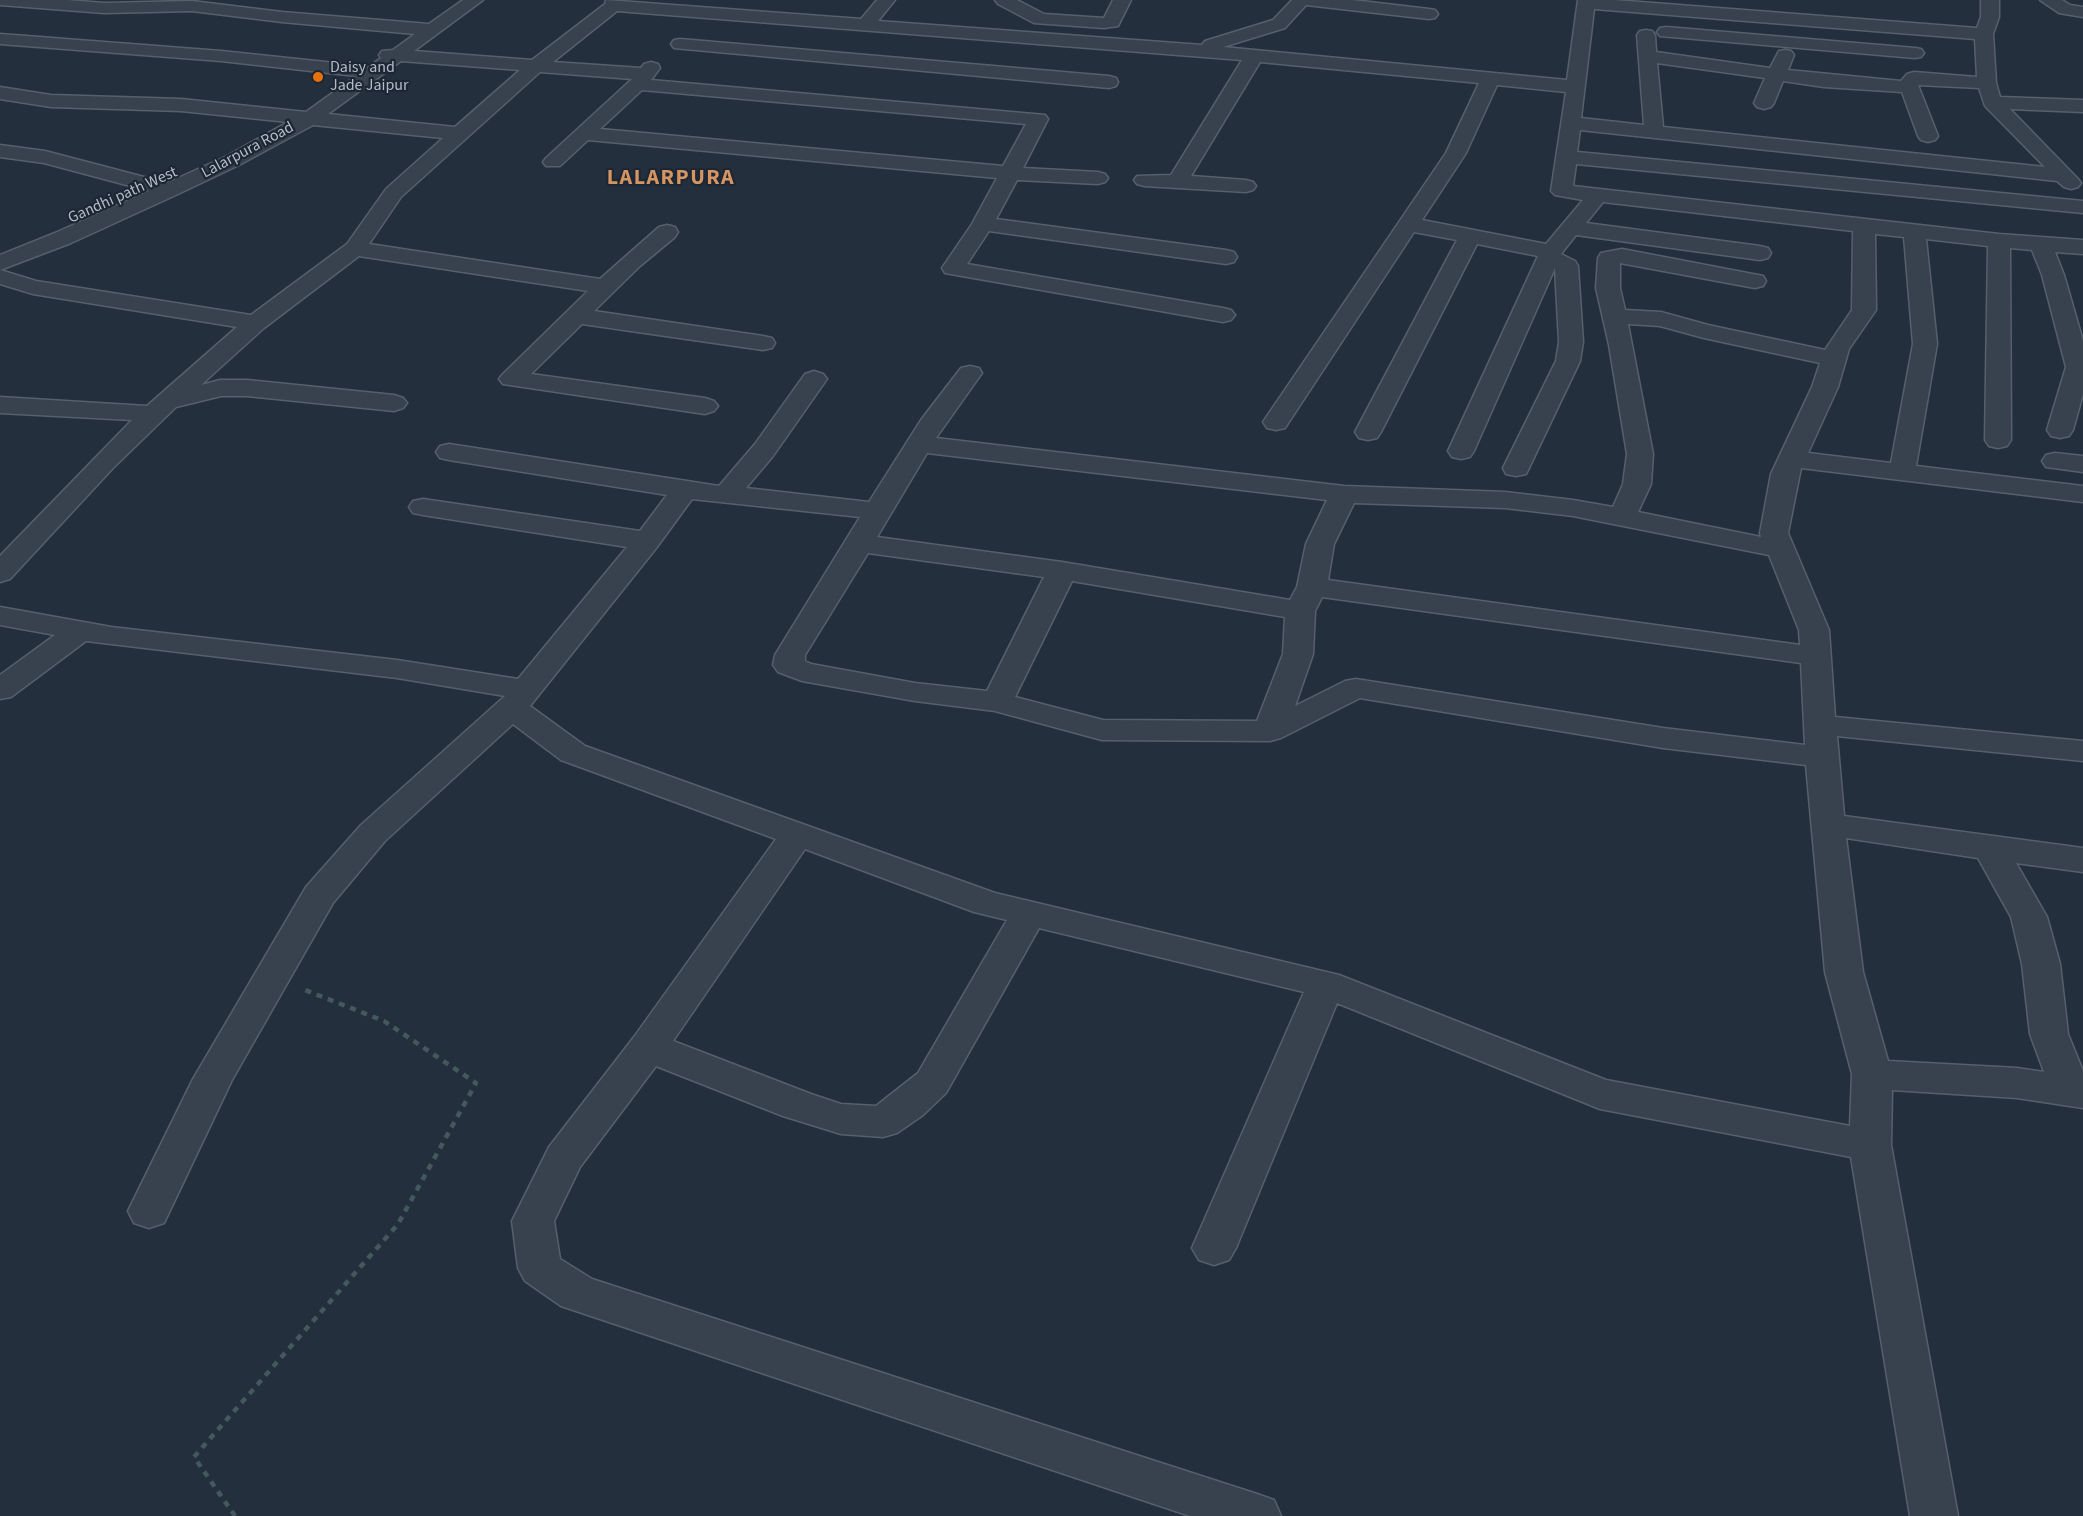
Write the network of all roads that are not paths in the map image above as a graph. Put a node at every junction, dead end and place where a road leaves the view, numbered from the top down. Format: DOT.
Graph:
graph roads {
  1 [pos="0,0"];
  2 [pos="454,0"];
  3 [pos="474,0"];
  4 [pos="886,0"];
  5 [pos="1004,0"];
  6 [pos="1122,0"];
  7 [pos="1301,0"];
  8 [pos="1307,0"];
  9 [pos="2049,0"];
  10 [pos="1587,1"];
  11 [pos="614,3"];
  12 [pos="59,5"];
  13 [pos="192,6"];
  14 [pos="1644,7"];
  15 [pos="2083,12"];
  16 [pos="1429,14"];
  17 [pos="712,15"];
  18 [pos="1986,17"];
  19 [pos="1802,20"];
  20 [pos="1584,25"];
  21 [pos="865,26"];
  22 [pos="1604,26"];
  23 [pos="1625,28"];
  24 [pos="0,30"];
  25 [pos="422,30"];
  26 [pos="1646,30"];
  27 [pos="933,31"];
  28 [pos="0,39"];
  29 [pos="1791,42"];
  30 [pos="680,45"];
  31 [pos="122,49"];
  32 [pos="1194,50"];
  33 [pos="1915,53"];
  34 [pos="387,55"];
  35 [pos="1254,56"];
  36 [pos="1648,56"];
  37 [pos="827,58"];
  38 [pos="909,65"];
  39 [pos="535,67"];
  40 [pos="354,70"];
  41 [pos="1042,77"];
  42 [pos="641,79"];
  43 [pos="1490,79"];
  44 [pos="1109,82"];
  45 [pos="1987,83"];
  46 [pos="1576,87"];
  47 [pos="1910,87"];
  48 [pos="1770,89"];
  49 [pos="0,93"];
  50 [pos="791,97"];
  51 [pos="1828,100"];
  52 [pos="1992,102"];
  53 [pos="2083,106"];
  54 [pos="289,116"];
  55 [pos="1021,117"];
  56 [pos="310,118"];
  57 [pos="1571,123"];
  58 [pos="1654,132"];
  59 [pos="461,134"];
  60 [pos="584,134"];
  61 [pos="1928,136"];
  62 [pos="0,151"];
  63 [pos="45,157"];
  64 [pos="1567,157"];
  65 [pos="553,162"];
  66 [pos="0,173"];
  67 [pos="1010,173"];
  68 [pos="2063,175"];
  69 [pos="1098,178"];
  70 [pos="1144,180"];
  71 [pos="1178,181"];
  72 [pos="1246,186"];
  73 [pos="162,187"];
  74 [pos="1598,195"];
  75 [pos="2083,195"];
  76 [pos="2083,207"];
  77 [pos="983,224"];
  78 [pos="1407,224"];
  79 [pos="1864,226"];
  80 [pos="1570,228"];
  81 [pos="1914,231"];
  82 [pos="667,232"];
  83 [pos="1470,236"];
  84 [pos="1999,241"];
  85 [pos="2040,243"];
  86 [pos="2083,247"];
  87 [pos="0,249"];
  88 [pos="355,249"];
  89 [pos="1760,253"];
  90 [pos="1550,255"];
  91 [pos="1226,256"];
  92 [pos="0,263"];
  93 [pos="0,277"];
  94 [pos="1755,281"];
  95 [pos="605,287"];
  96 [pos="1223,315"];
  97 [pos="576,316"];
  98 [pos="1615,316"];
  99 [pos="256,323"];
  100 [pos="763,343"];
  101 [pos="1834,359"];
  102 [pos="970,373"];
  103 [pos="814,379"];
  104 [pos="394,403"];
  105 [pos="0,405"];
  106 [pos="705,406"];
  107 [pos="160,408"];
  108 [pos="1276,422"];
  109 [pos="2060,430"];
  110 [pos="1368,432"];
  111 [pos="1998,440"];
  112 [pos="920,444"];
  113 [pos="1461,451"];
  114 [pos="449,453"];
  115 [pos="1792,459"];
  116 [pos="2055,460"];
  117 [pos="1904,463"];
  118 [pos="2083,464"];
  119 [pos="1516,468"];
  120 [pos="685,490"];
  121 [pos="1344,494"];
  122 [pos="2083,494"];
  123 [pos="726,495"];
  124 [pos="423,507"];
  125 [pos="877,511"];
  126 [pos="1622,518"];
  127 [pos="648,541"];
  128 [pos="860,543"];
  129 [pos="1781,549"];
  130 [pos="1062,571"];
  131 [pos="0,573"];
  132 [pos="1305,599"];
  133 [pos="0,616"];
  134 [pos="80,631"];
  135 [pos="1816,656"];
  136 [pos="0,690"];
  137 [pos="519,699"];
  138 [pos="997,702"];
  139 [pos="1270,731"];
  140 [pos="1821,741"];
  141 [pos="2083,751"];
  142 [pos="1827,824"];
  143 [pos="798,834"];
  144 [pos="1990,848"];
  145 [pos="2083,860"];
  146 [pos="1029,914"];
  147 [pos="1326,984"];
  148 [pos="648,1047"];
  149 [pos="1872,1074"];
  150 [pos="2077,1092"];
  151 [pos="1870,1145"];
  152 [pos="149,1211"];
  153 [pos="1214,1248"];
  154 [pos="1257,1516"];
  155 [pos="1934,1516"];
  1 -- 12 [label="street"];
  2 -- 25 [label="street"];
  3 -- 25 [label="street, Lalarpura Road"];
  4 -- 21 [label="street"];
  5 -- 6 [label="street"];
  7 -- 32 [label="street"];
  8 -- 16 [label="street"];
  9 -- 15 [label="street"];
  10 -- 14 [label="street"];
  10 -- 20 [label="street"];
  11 -- 17 [label="street"];
  11 -- 39 [label="street"];
  12 -- 13 [label="street"];
  12 -- 24 [label="street"];
  13 -- 25 [label="street"];
  13 -- 31 [label="street"];
  14 -- 19 [label="street"];
  14 -- 26 [label="street"];
  17 -- 21 [label="street"];
  17 -- 30 [label="street"];
  18 -- 19 [label="street"];
  18 -- 45 [label="street"];
  19 -- 29 [label="street"];
  20 -- 22 [label="street"];
  20 -- 46 [label="street"];
  21 -- 27 [label="street"];
  23 -- 26 [label="street"];
  25 -- 34 [label="street, Lalarpura Road"];
  26 -- 29 [label="street"];
  26 -- 36 [label="street"];
  27 -- 32 [label="street"];
  27 -- 38 [label="street"];
  28 -- 31 [label="street"];
  29 -- 33 [label="street"];
  29 -- 48 [label="street"];
  30 -- 37 [label="street"];
  30 -- 42 [label="street"];
  31 -- 40 [label="street"];
  32 -- 35 [label="street"];
  34 -- 39 [label="street"];
  34 -- 40 [label="street, Gandhi path West"];
  34 -- 56 [label="street, Lalarpura Road"];
  35 -- 43 [label="street"];
  35 -- 71 [label="street"];
  36 -- 48 [label="street"];
  36 -- 58 [label="street"];
  37 -- 38 [label="street"];
  37 -- 50 [label="street"];
  38 -- 41 [label="street"];
  39 -- 42 [label="street"];
  39 -- 59 [label="street"];
  40 -- 54 [label="street, Gandhi path West"];
  41 -- 44 [label="street"];
  41 -- 55 [label="street"];
  42 -- 50 [label="street"];
  42 -- 60 [label="street"];
  43 -- 46 [label="street"];
  43 -- 78 [label="street"];
  45 -- 47 [label="street"];
  45 -- 52 [label="street"];
  46 -- 57 [label="street"];
  47 -- 48 [label="street"];
  47 -- 61 [label="street"];
  48 -- 51 [label="street"];
  49 -- 54 [label="street"];
  50 -- 55 [label="street"];
  52 -- 53 [label="street"];
  52 -- 68 [label="street"];
  54 -- 56 [label="street"];
  54 -- 73 [label="street, Gandhi path West"];
  55 -- 67 [label="street"];
  56 -- 59 [label="street"];
  56 -- 73 [label="street, Lalarpura Road"];
  57 -- 58 [label="street"];
  57 -- 64 [label="street"];
  58 -- 68 [label="street"];
  59 -- 88 [label="street"];
  60 -- 65 [label="street"];
  60 -- 67 [label="street"];
  62 -- 63 [label="street"];
  63 -- 66 [label="street"];
  63 -- 73 [label="street"];
  64 -- 74 [label="street"];
  64 -- 76 [label="street"];
  67 -- 69 [label="street"];
  67 -- 77 [label="street"];
  68 -- 75 [label="street"];
  70 -- 71 [label="street"];
  71 -- 72 [label="street"];
  73 -- 87 [label="street, Gandhi path West"];
  73 -- 92 [label="street, Lalarpura Road"];
  74 -- 79 [label="street"];
  74 -- 80 [label="street"];
  77 -- 91 [label="street"];
  77 -- 96 [label="street"];
  78 -- 83 [label="street"];
  78 -- 108 [label="street"];
  79 -- 81 [label="street"];
  79 -- 101 [label="street"];
  80 -- 89 [label="street"];
  80 -- 90 [label="street"];
  81 -- 84 [label="street"];
  81 -- 117 [label="street"];
  82 -- 95 [label="street"];
  83 -- 90 [label="street"];
  83 -- 110 [label="street"];
  84 -- 85 [label="street"];
  84 -- 111 [label="street"];
  85 -- 86 [label="street"];
  85 -- 109 [label="street"];
  88 -- 95 [label="street"];
  88 -- 99 [label="street"];
  90 -- 113 [label="street"];
  90 -- 119 [label="street"];
  93 -- 99 [label="street"];
  94 -- 98 [label="street"];
  95 -- 97 [label="street"];
  97 -- 100 [label="street"];
  97 -- 106 [label="street"];
  98 -- 101 [label="street"];
  98 -- 126 [label="street"];
  99 -- 107 [label="street"];
  101 -- 115 [label="street"];
  102 -- 112 [label="street"];
  103 -- 123 [label="street"];
  104 -- 107 [label="street"];
  105 -- 107 [label="street"];
  107 -- 131 [label="street"];
  112 -- 121 [label="street"];
  112 -- 125 [label="street"];
  114 -- 120 [label="street"];
  115 -- 122 [label="street"];
  115 -- 129 [label="street"];
  116 -- 118 [label="street"];
  120 -- 123 [label="street"];
  120 -- 127 [label="street"];
  121 -- 126 [label="street"];
  121 -- 132 [label="street"];
  123 -- 125 [label="street"];
  124 -- 127 [label="street"];
  125 -- 128 [label="street"];
  126 -- 129 [label="street"];
  127 -- 137 [label="street"];
  128 -- 130 [label="street"];
  128 -- 138 [label="street"];
  129 -- 135 [label="street"];
  130 -- 132 [label="street"];
  130 -- 138 [label="street"];
  132 -- 135 [label="street"];
  132 -- 139 [label="street"];
  133 -- 134 [label="street"];
  134 -- 136 [label="street"];
  134 -- 137 [label="street"];
  135 -- 140 [label="street"];
  137 -- 143 [label="street"];
  137 -- 152 [label="street"];
  138 -- 139 [label="street"];
  139 -- 140 [label="street"];
  140 -- 141 [label="street"];
  140 -- 142 [label="street"];
  142 -- 144 [label="street"];
  142 -- 149 [label="street"];
  143 -- 146 [label="street"];
  143 -- 148 [label="street"];
  144 -- 145 [label="street"];
  144 -- 150 [label="street"];
  146 -- 147 [label="street"];
  146 -- 148 [label="street"];
  147 -- 151 [label="street"];
  147 -- 153 [label="street"];
  148 -- 154 [label="street"];
  149 -- 150 [label="street"];
  149 -- 151 [label="street"];
  151 -- 155 [label="street"];
}
